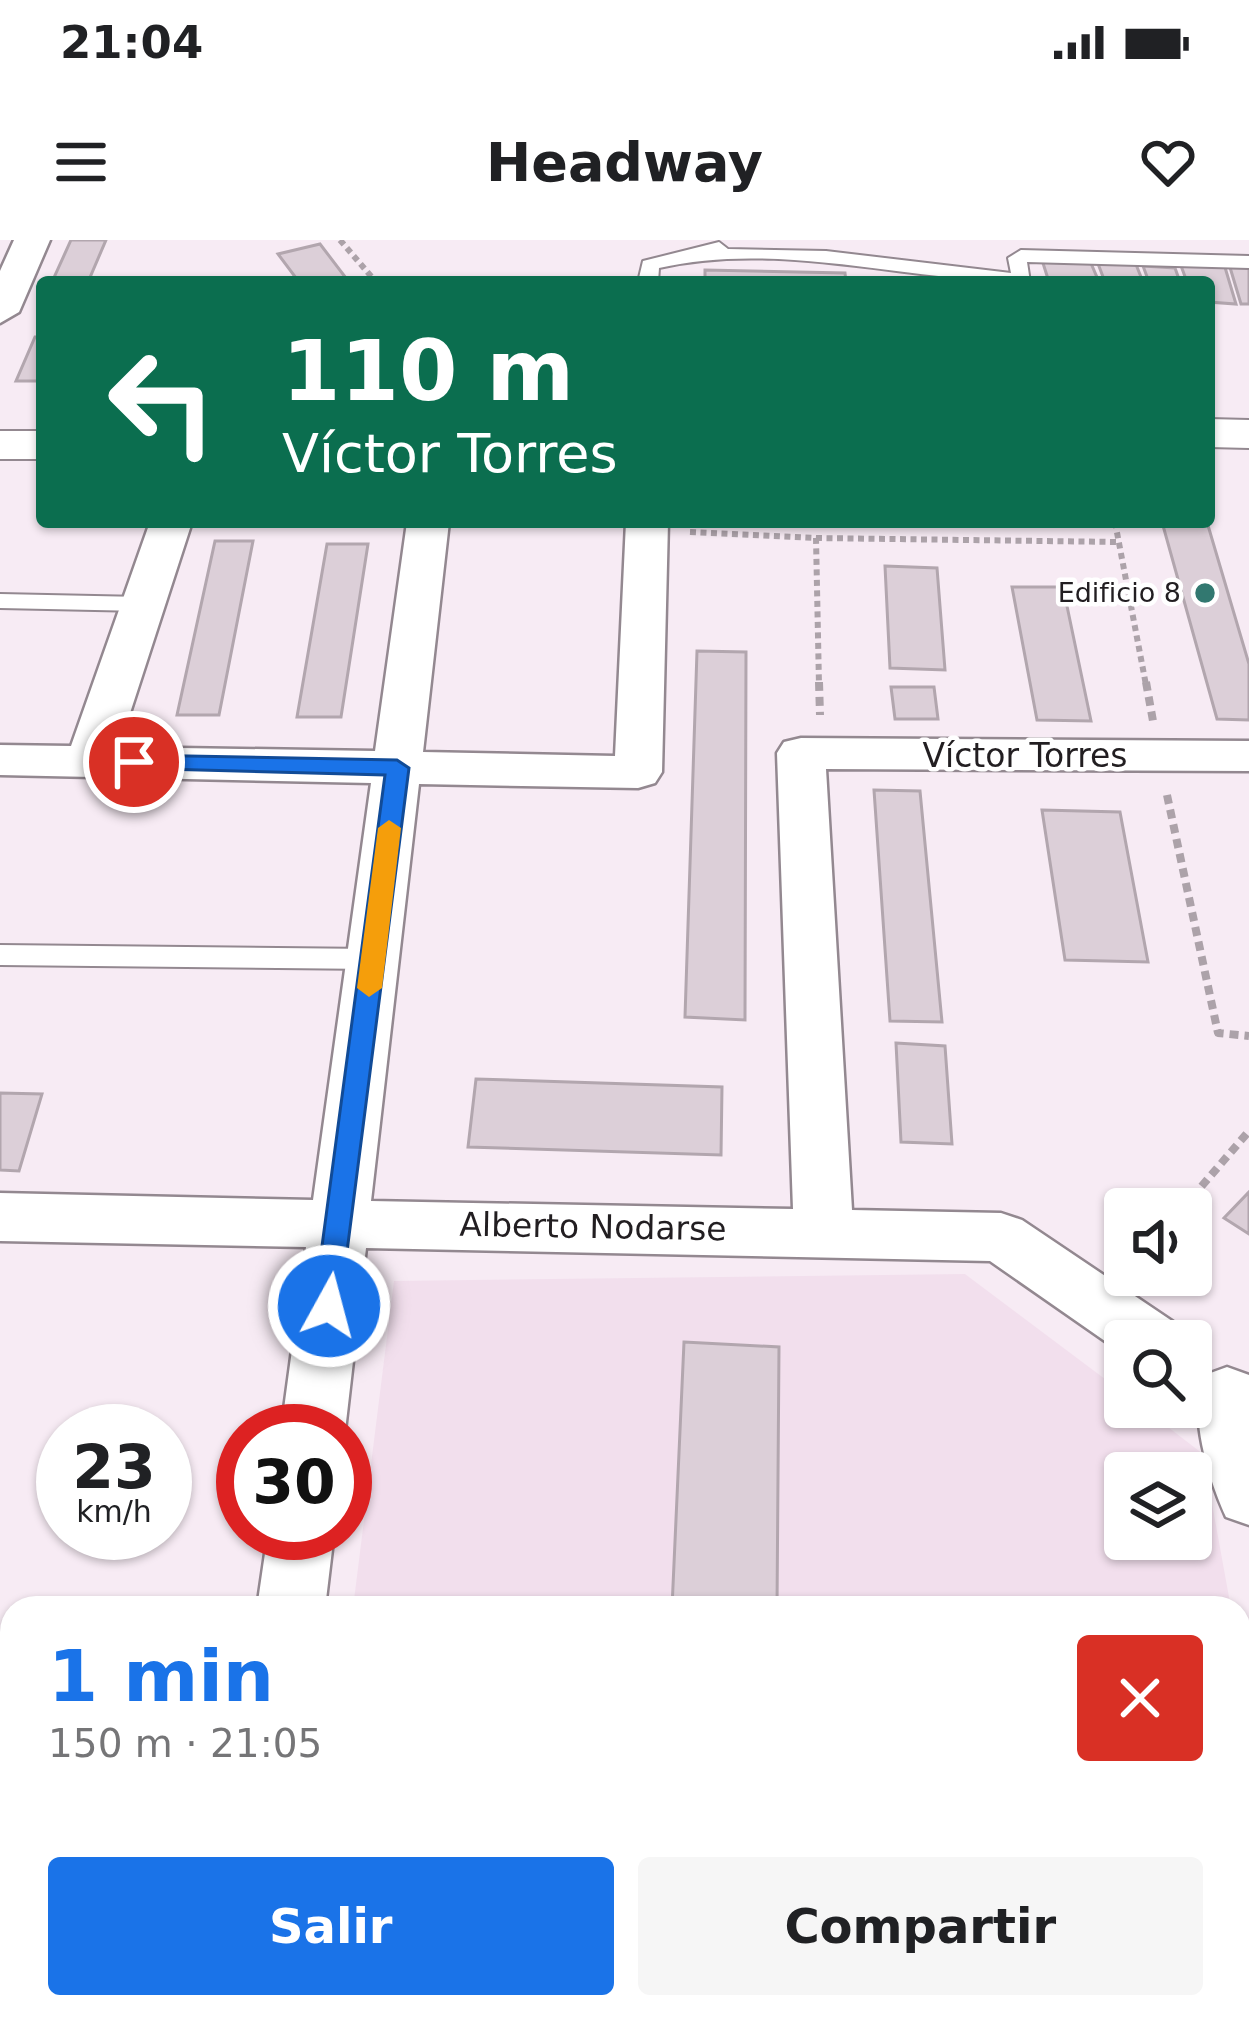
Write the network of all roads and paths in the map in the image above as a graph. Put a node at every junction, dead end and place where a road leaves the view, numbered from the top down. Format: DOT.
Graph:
graph roads {
  1 [pos="32,240"];
  2 [pos="340,240"];
  3 [pos="742,240"];
  4 [pos="701,254"];
  5 [pos="1249,262"];
  6 [pos="371,276"];
  7 [pos="649,276"];
  8 [pos="981,276"];
  9 [pos="1021,276"];
  10 [pos="0,312"];
  11 [pos="0,424"];
  12 [pos="36,424"];
  13 [pos="1215,433"];
  14 [pos="1249,434"];
  15 [pos="0,445"];
  16 [pos="36,445"];
  17 [pos="1215,456"];
  18 [pos="1249,457"];
  19 [pos="169,528"];
  20 [pos="427,528"];
  21 [pos="647,528"];
  22 [pos="675,528"];
  23 [pos="815,538"];
  24 [pos="1119,542"];
  25 [pos="0,601"];
  26 [pos="142,604"];
  27 [pos="811,753"];
  28 [pos="1249,756"];
  29 [pos="0,760"];
  30 [pos="90,761"];
  31 [pos="397,768"];
  32 [pos="0,955"];
  33 [pos="373,959"];
  34 [pos="1249,1131"];
  35 [pos="1200,1188"];
  36 [pos="0,1217"];
  37 [pos="340,1222"];
  38 [pos="823,1229"];
  39 [pos="1123,1320"];
  40 [pos="1222,1390"];
  41 [pos="317,1404"];
  42 [pos="1249,1496"];
  43 [pos="297,1560"];
  44 [pos="293,1596"];
  1 -- 10 [label="street"];
  2 -- 6 [label="path"];
  3 -- 4 [label="lane"];
  4 -- 7 [label="lane"];
  4 -- 8 [label="lane"];
  5 -- 9 [label="lane"];
  11 -- 12 [label="street"];
  13 -- 14 [label="street"];
  15 -- 16 [label="street"];
  17 -- 18 [label="street"];
  19 -- 26 [label="street"];
  20 -- 31 [label="street"];
  21 -- 31 [label="street"];
  22 -- 23 [label="path"];
  23 -- 24 [label="path"];
  23 -- 27 [label="path"];
  25 -- 26 [label="lane"];
  26 -- 30 [label="street"];
  27 -- 28 [label="street, Víctor Torres"];
  27 -- 38 [label="street"];
  29 -- 30 [label="street"];
  30 -- 31 [label="street"];
  31 -- 33 [label="street"];
  32 -- 33 [label="lane"];
  33 -- 37 [label="street"];
  34 -- 35 [label="path"];
  36 -- 37 [label="street, Alberto Nodarse"];
  37 -- 38 [label="street, Alberto Nodarse"];
  37 -- 41 [label="street"];
  38 -- 39 [label="street, Alberto Nodarse"];
  40 -- 42 [label="street"];
  43 -- 44 [label="street"];
}
